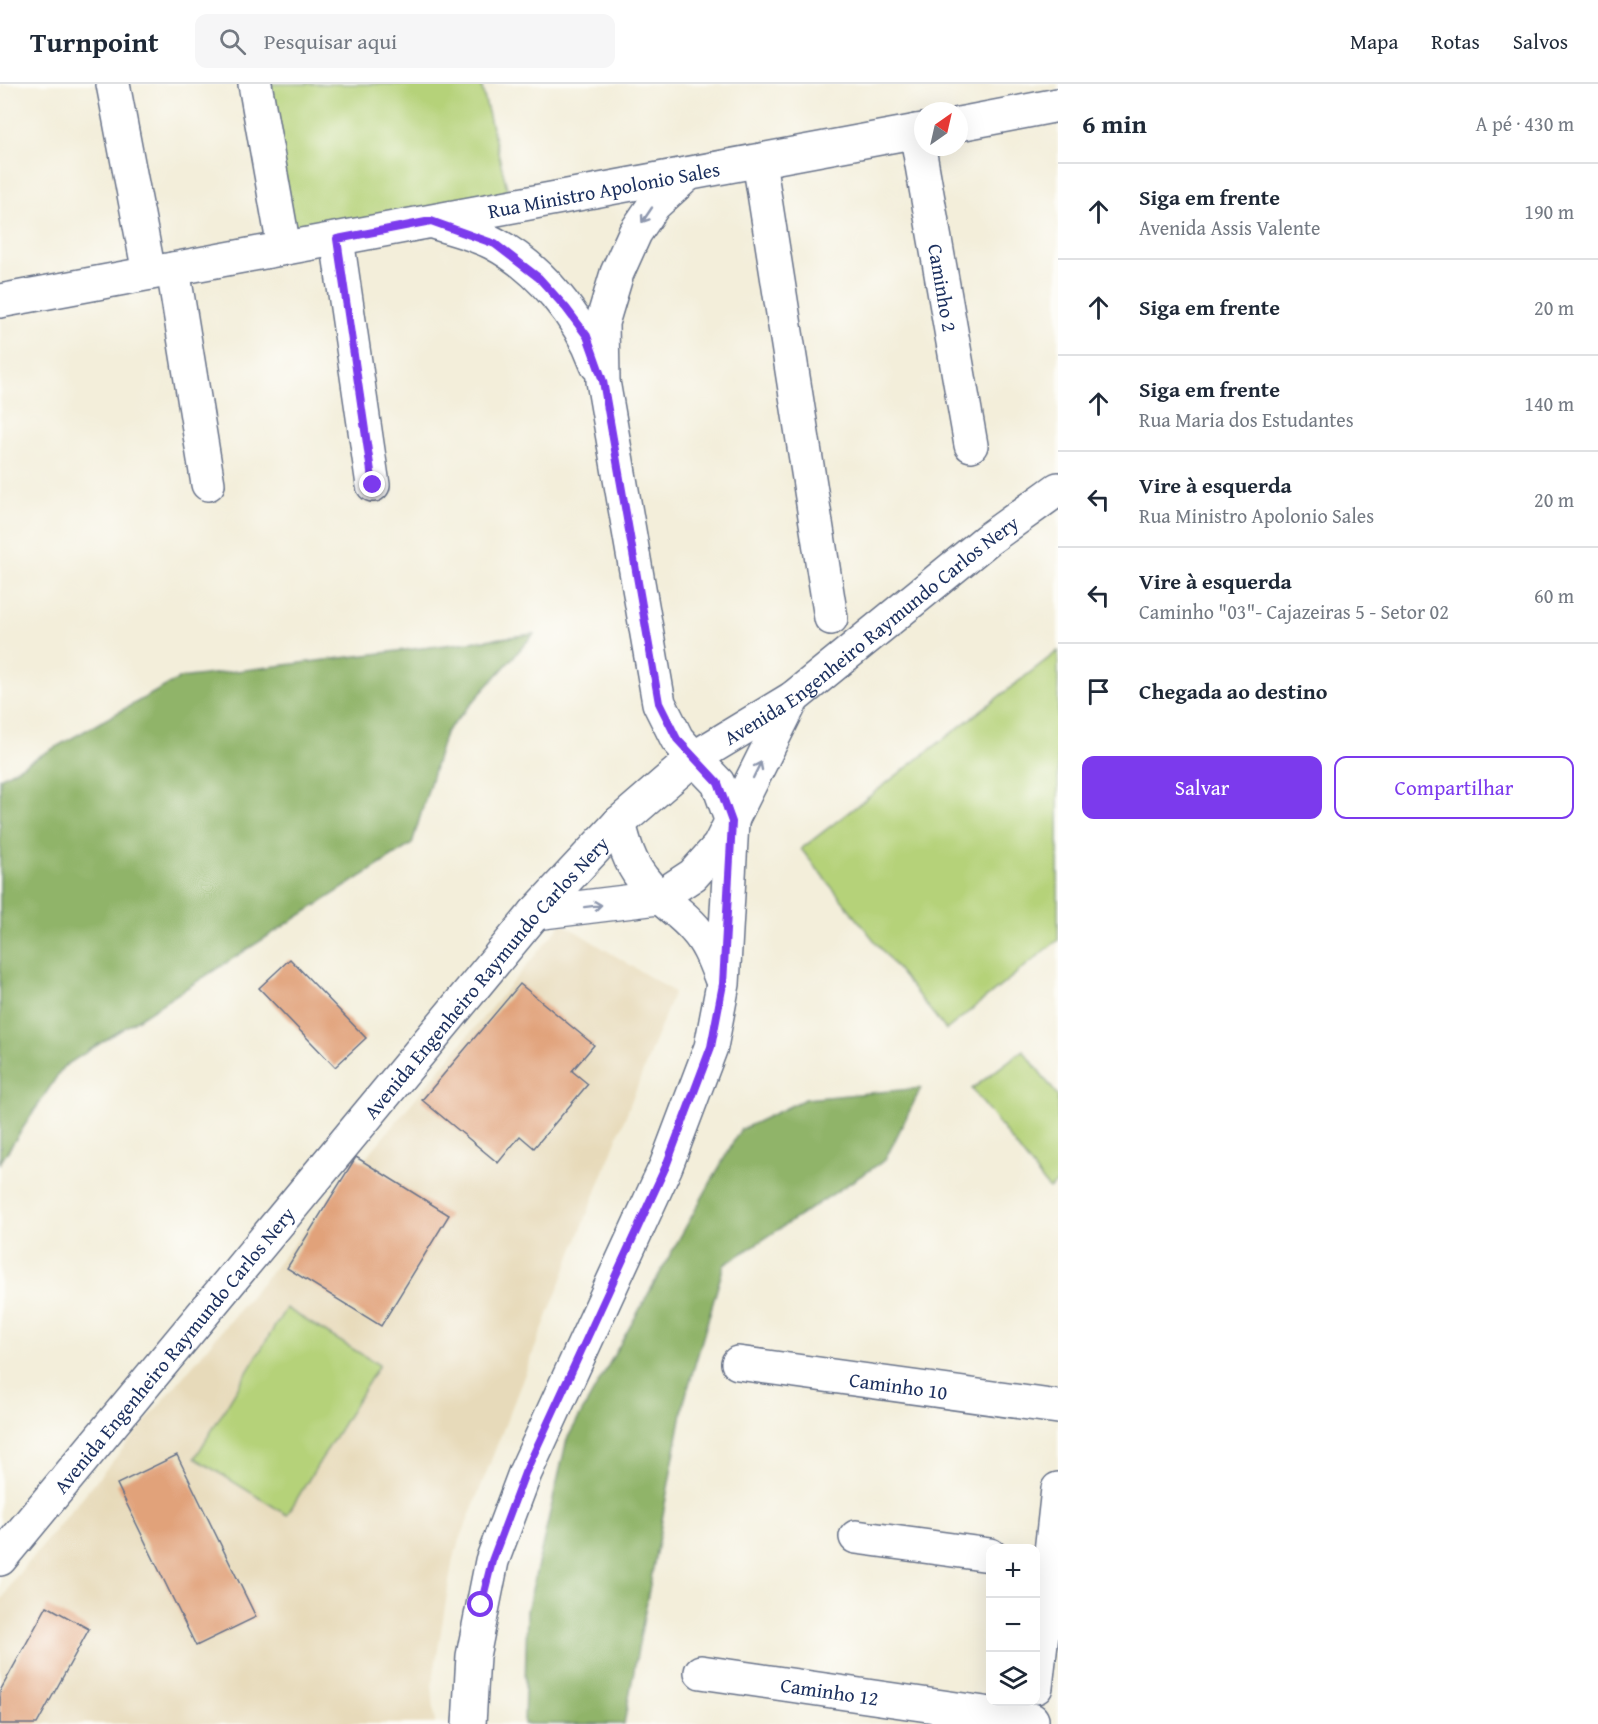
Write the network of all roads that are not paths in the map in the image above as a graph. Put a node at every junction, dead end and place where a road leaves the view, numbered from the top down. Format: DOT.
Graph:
graph roads {
  1 [pos="113,84"];
  2 [pos="255,84"];
  3 [pos="1045,100"];
  4 [pos="968,121"];
  5 [pos="914,132"];
  6 [pos="924,156"];
  7 [pos="759,161"];
  8 [pos="688,174"];
  9 [pos="431,221"];
  10 [pos="337,239"];
  11 [pos="284,248"];
  12 [pos="161,271"];
  13 [pos="0,301"];
  14 [pos="603,381"];
  15 [pos="971,445"];
  16 [pos="208,484"];
  17 [pos="373,485"];
  18 [pos="1058,489"];
  19 [pos="831,618"];
  20 [pos="793,698"];
  21 [pos="694,758"];
  22 [pos="732,822"];
  23 [pos="619,823"];
  24 [pos="658,898"];
  25 [pos="535,913"];
  26 [pos="723,984"];
  27 [pos="738,1363"];
  28 [pos="1058,1407"];
  29 [pos="1058,1489"];
  30 [pos="856,1537"];
  31 [pos="986,1554"];
  32 [pos="0,1559"];
  33 [pos="1043,1563"];
  34 [pos="1037,1652"];
  35 [pos="701,1672"];
  36 [pos="1032,1715"];
  37 [pos="469,1724"];
  1 -- 12 [label="street"];
  2 -- 11 [label="street"];
  3 -- 4 [label="street"];
  5 -- 7 [label="street, Rua Ministro Apolonio Sales"];
  6 -- 15 [label="street, Caminho 2"];
  7 -- 8 [label="street, Rua Ministro Apolonio Sales"];
  7 -- 19 [label="street"];
  8 -- 9 [label="street, Rua Ministro Apolonio Sales"];
  8 -- 14 [label="street, one-way"];
  9 -- 10 [label="street, Rua Ministro Apolonio Sales"];
  9 -- 14 [label="street"];
  10 -- 11 [label="street, Rua Ministro Apolonio Sales"];
  10 -- 17 [label="street"];
  11 -- 12 [label="street, Rua Ministro Apolonio Sales"];
  12 -- 13 [label="street, Rua Ministro Apolonio Sales"];
  12 -- 16 [label="street"];
  14 -- 21 [label="street"];
  18 -- 20 [label="street, Avenida Engenheiro Raymundo Carlos Nery"];
  20 -- 21 [label="street, Avenida Engenheiro Raymundo Carlos Nery"];
  22 -- 20 [label="street, one-way"];
  21 -- 22 [label="street"];
  21 -- 23 [label="street, Avenida Engenheiro Raymundo Carlos Nery"];
  22 -- 24 [label="street"];
  22 -- 26 [label="street"];
  23 -- 24 [label="street"];
  23 -- 25 [label="street, Avenida Engenheiro Raymundo Carlos Nery"];
  25 -- 24 [label="street, one-way"];
  24 -- 26 [label="street"];
  25 -- 32 [label="street, Avenida Engenheiro Raymundo Carlos Nery"];
  26 -- 37 [label="street"];
  27 -- 28 [label="street, Caminho 10"];
  29 -- 33 [label="street"];
  30 -- 31 [label="street"];
  33 -- 34 [label="street"];
  35 -- 36 [label="street, Caminho 12"];
}
